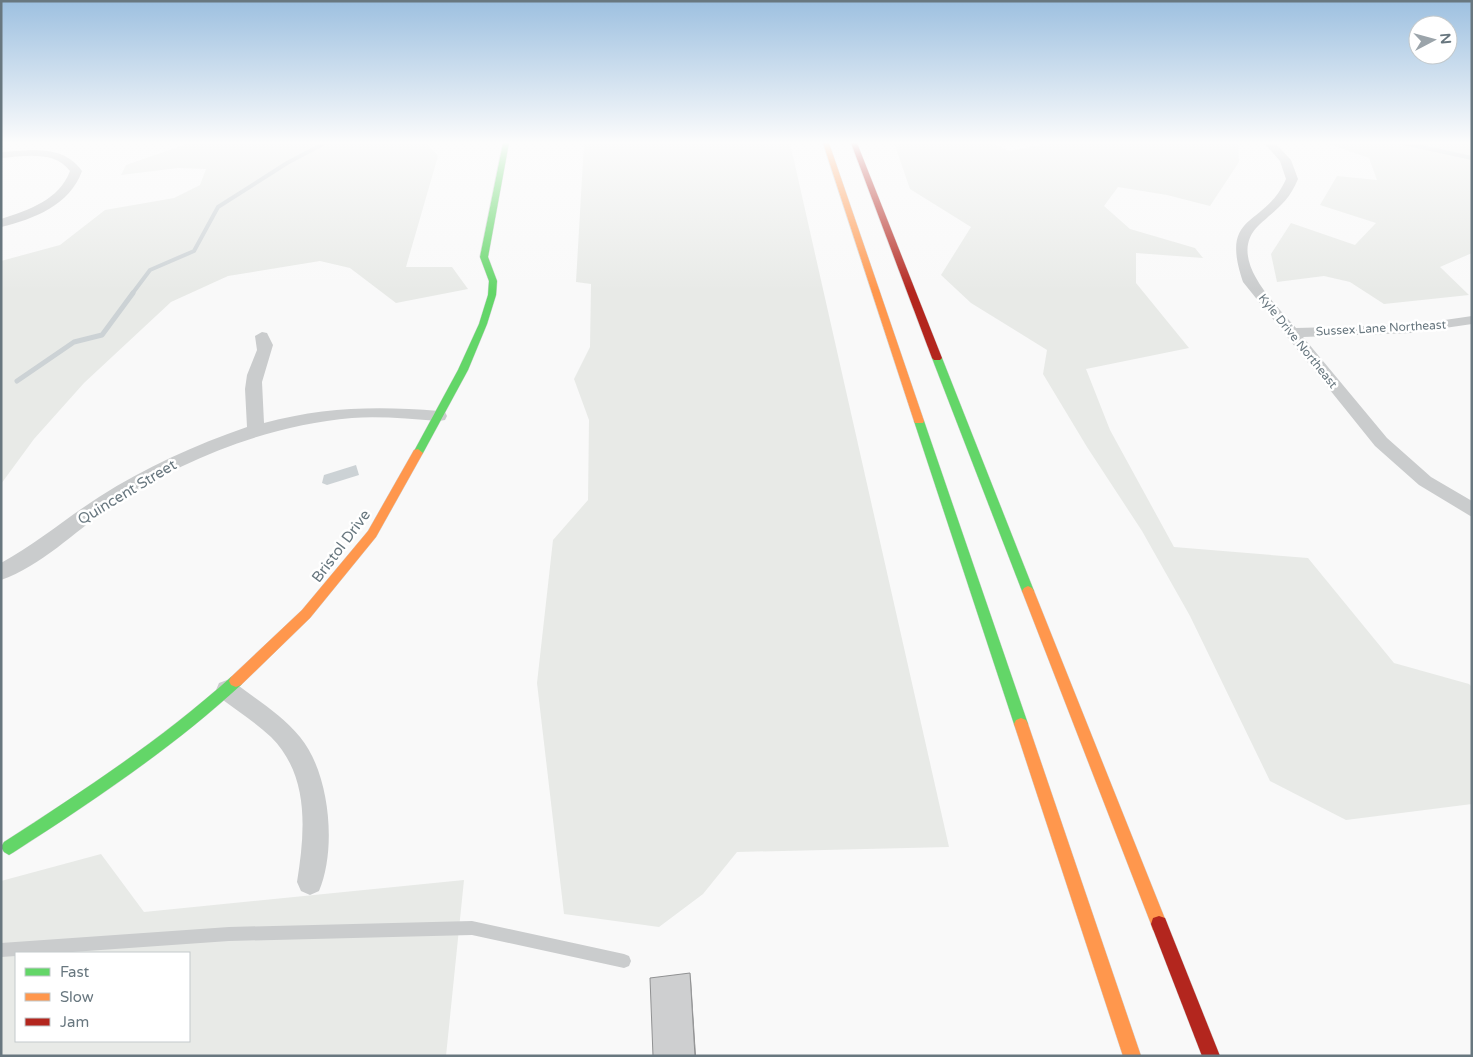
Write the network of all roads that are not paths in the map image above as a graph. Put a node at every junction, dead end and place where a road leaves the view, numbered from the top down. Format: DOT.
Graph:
graph roads {
  1 [pos="62,192"];
  2 [pos="496,192"];
  3 [pos="843,192"];
  4 [pos="873,192"];
  5 [pos="1286,192"];
  6 [pos="1,223"];
  7 [pos="1472,320"];
  8 [pos="1290,333"];
  9 [pos="262,336"];
  10 [pos="439,416"];
  11 [pos="256,431"];
  12 [pos="1472,510"];
  13 [pos="1,572"];
  14 [pos="227,690"];
  15 [pos="9,847"];
  16 [pos="310,882"];
  17 [pos="1,950"];
  18 [pos="624,961"];
  19 [pos="1132,1056"];
  20 [pos="1211,1056"];
  1 -- 6 [label="street"];
  2 -- 10 [label="main road, Bristol Drive"];
  3 -- 19 [label="main road"];
  4 -- 20 [label="main road"];
  5 -- 8 [label="street, Kyle Drive Northeast"];
  7 -- 8 [label="street, Sussex Lane Northeast"];
  8 -- 12 [label="street, Kyle Drive Northeast"];
  9 -- 11 [label="street"];
  10 -- 11 [label="street, Quincent Street"];
  10 -- 14 [label="main road, Bristol Drive"];
  11 -- 13 [label="street, Quincent Street"];
  14 -- 15 [label="main road, Bristol Drive"];
  14 -- 16 [label="street"];
  17 -- 18 [label="lane"];
}
